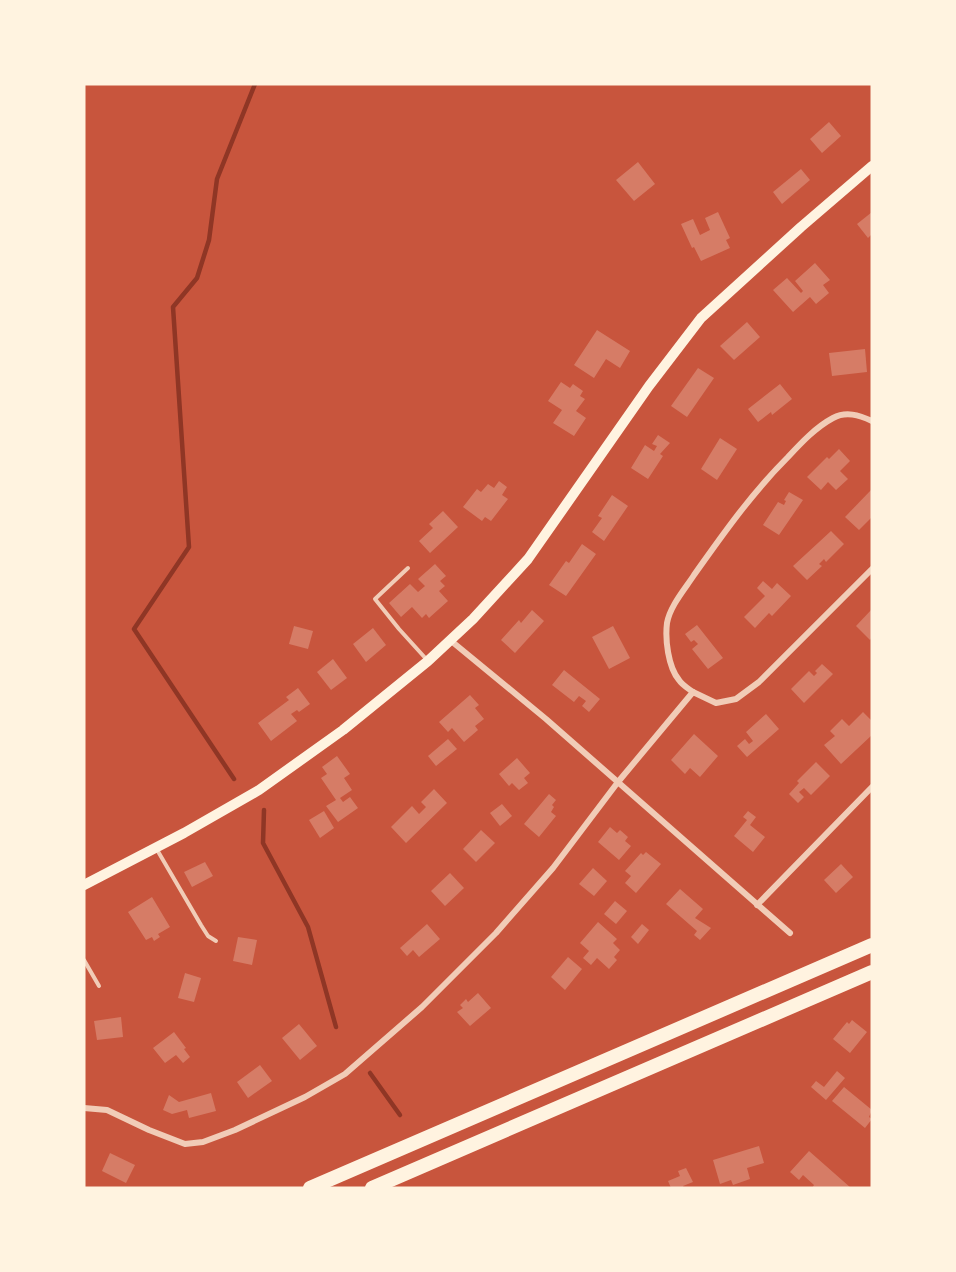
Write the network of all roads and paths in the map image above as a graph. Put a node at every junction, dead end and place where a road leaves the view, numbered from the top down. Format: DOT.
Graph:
graph roads {
  1 [pos="872,166"];
  2 [pos="872,421"];
  3 [pos="408,568"];
  4 [pos="872,569"];
  5 [pos="450,640"];
  6 [pos="428,661"];
  7 [pos="693,692"];
  8 [pos="618,782"];
  9 [pos="872,787"];
  10 [pos="155,848"];
  11 [pos="84,885"];
  12 [pos="757,905"];
  13 [pos="790,933"];
  14 [pos="216,941"];
  15 [pos="872,945"];
  16 [pos="84,960"];
  17 [pos="872,972"];
  18 [pos="99,986"];
  19 [pos="84,1108"];
  20 [pos="310,1188"];
  21 [pos="372,1188"];
  1 -- 5 [label="main road"];
  2 -- 7 [label="street"];
  3 -- 6 [label="lane"];
  4 -- 7 [label="street"];
  5 -- 6 [label="main road"];
  5 -- 8 [label="street"];
  6 -- 10 [label="main road"];
  7 -- 8 [label="street"];
  8 -- 12 [label="street"];
  8 -- 19 [label="street"];
  9 -- 12 [label="street"];
  10 -- 11 [label="main road"];
  10 -- 14 [label="lane"];
  12 -- 13 [label="street"];
  15 -- 20 [label="highway"];
  16 -- 18 [label="lane"];
  17 -- 21 [label="highway"];
}
